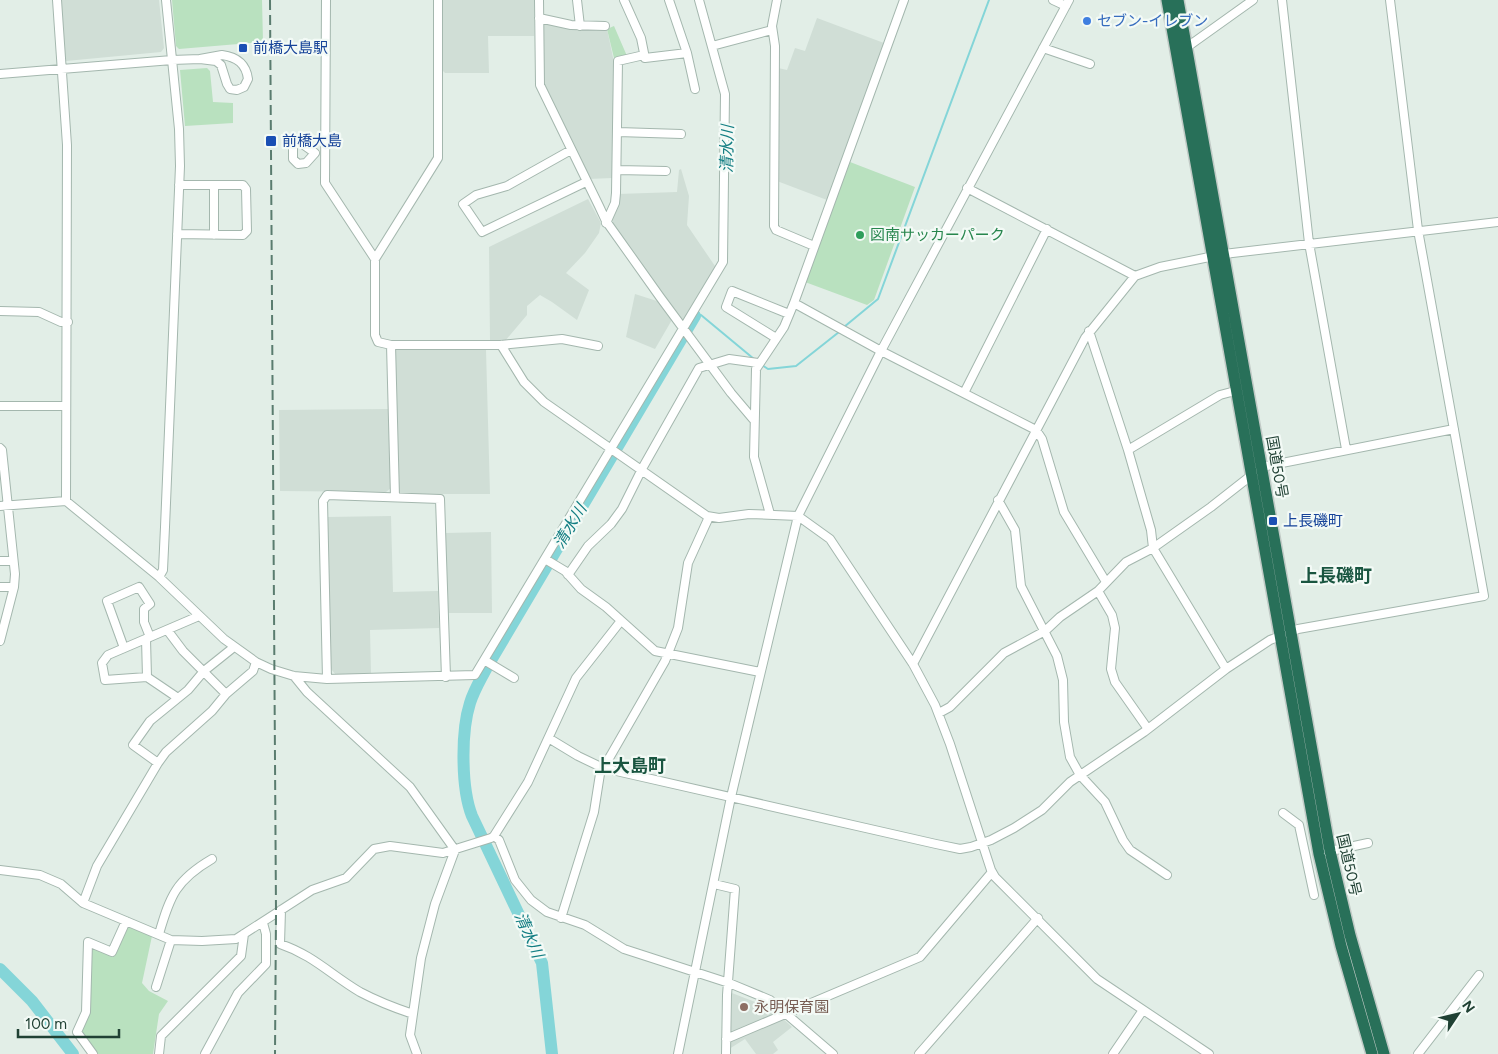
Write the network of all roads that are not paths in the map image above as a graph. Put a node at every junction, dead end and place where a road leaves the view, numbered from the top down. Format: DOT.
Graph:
graph roads {
  1 [pos="57,0"];
  2 [pos="166,0"];
  3 [pos="326,0"];
  4 [pos="438,0"];
  5 [pos="539,0"];
  6 [pos="577,0"];
  7 [pos="624,0"];
  8 [pos="669,0"];
  9 [pos="699,0"];
  10 [pos="777,0"];
  11 [pos="904,0"];
  12 [pos="1053,0"];
  13 [pos="1167,0"];
  14 [pos="1178,0"];
  15 [pos="1254,0"];
  16 [pos="1282,0"];
  17 [pos="1390,0"];
  18 [pos="1067,3"];
  19 [pos="539,18"];
  20 [pos="580,26"];
  21 [pos="605,26"];
  22 [pos="772,30"];
  23 [pos="712,46"];
  24 [pos="1043,48"];
  25 [pos="1182,51"];
  26 [pos="687,53"];
  27 [pos="644,54"];
  28 [pos="200,59"];
  29 [pos="172,60"];
  30 [pos="1090,64"];
  31 [pos="60,70"];
  32 [pos="0,74"];
  33 [pos="695,89"];
  34 [pos="618,132"];
  35 [pos="681,134"];
  36 [pos="571,150"];
  37 [pos="316,153"];
  38 [pos="325,153"];
  39 [pos="617,170"];
  40 [pos="666,171"];
  41 [pos="586,182"];
  42 [pos="179,185"];
  43 [pos="214,185"];
  44 [pos="967,188"];
  45 [pos="1498,222"];
  46 [pos="606,223"];
  47 [pos="1047,229"];
  48 [pos="1418,230"];
  49 [pos="177,234"];
  50 [pos="214,234"];
  51 [pos="1309,243"];
  52 [pos="814,246"];
  53 [pos="1218,255"];
  54 [pos="375,259"];
  55 [pos="1135,276"];
  56 [pos="794,303"];
  57 [pos="0,311"];
  58 [pos="790,314"];
  59 [pos="68,322"];
  60 [pos="685,330"];
  61 [pos="1090,331"];
  62 [pos="776,338"];
  63 [pos="391,345"];
  64 [pos="501,345"];
  65 [pos="598,346"];
  66 [pos="881,351"];
  67 [pos="758,363"];
  68 [pos="710,365"];
  69 [pos="1235,391"];
  70 [pos="964,393"];
  71 [pos="0,406"];
  72 [pos="66,406"];
  73 [pos="753,419"];
  74 [pos="1036,430"];
  75 [pos="1454,430"];
  76 [pos="0,448"];
  77 [pos="1346,449"];
  78 [pos="1128,450"];
  79 [pos="613,451"];
  80 [pos="1262,466"];
  81 [pos="642,471"];
  82 [pos="1251,474"];
  83 [pos="394,497"];
  84 [pos="998,500"];
  85 [pos="66,501"];
  86 [pos="4,506"];
  87 [pos="770,514"];
  88 [pos="798,516"];
  89 [pos="709,517"];
  90 [pos="1153,548"];
  91 [pos="0,561"];
  92 [pos="13,561"];
  93 [pos="548,561"];
  94 [pos="568,575"];
  95 [pos="160,577"];
  96 [pos="1106,582"];
  97 [pos="0,587"];
  98 [pos="14,587"];
  99 [pos="1098,591"];
  100 [pos="4,613"];
  101 [pos="199,616"];
  102 [pos="620,622"];
  103 [pos="168,631"];
  104 [pos="1045,631"];
  105 [pos="1284,633"];
  106 [pos="148,638"];
  107 [pos="0,641"];
  108 [pos="234,647"];
  109 [pos="124,648"];
  110 [pos="667,654"];
  111 [pos="256,662"];
  112 [pos="488,662"];
  113 [pos="913,664"];
  114 [pos="1226,669"];
  115 [pos="204,671"];
  116 [pos="760,672"];
  117 [pos="294,676"];
  118 [pos="147,677"];
  119 [pos="446,677"];
  120 [pos="514,678"];
  121 [pos="327,679"];
  122 [pos="226,694"];
  123 [pos="178,698"];
  124 [pos="938,713"];
  125 [pos="1148,729"];
  126 [pos="550,739"];
  127 [pos="158,763"];
  128 [pos="603,768"];
  129 [pos="1080,775"];
  130 [pos="731,797"];
  131 [pos="1283,812"];
  132 [pos="494,836"];
  133 [pos="1368,843"];
  134 [pos="982,844"];
  135 [pos="455,850"];
  136 [pos="1324,852"];
  137 [pos="1307,856"];
  138 [pos="212,859"];
  139 [pos="0,870"];
  140 [pos="992,872"];
  141 [pos="1167,875"];
  142 [pos="714,884"];
  143 [pos="1314,895"];
  144 [pos="83,903"];
  145 [pos="281,910"];
  146 [pos="561,918"];
  147 [pos="1038,918"];
  148 [pos="126,921"];
  149 [pos="263,923"];
  150 [pos="159,934"];
  151 [pos="244,934"];
  152 [pos="171,940"];
  153 [pos="695,973"];
  154 [pos="1479,975"];
  155 [pos="729,983"];
  156 [pos="156,988"];
  157 [pos="1143,1010"];
  158 [pos="413,1014"];
  159 [pos="786,1014"];
  160 [pos="726,1038"];
  161 [pos="93,1054"];
  162 [pos="159,1054"];
  163 [pos="205,1054"];
  164 [pos="417,1054"];
  165 [pos="678,1054"];
  166 [pos="726,1054"];
  167 [pos="833,1054"];
  168 [pos="920,1054"];
  169 [pos="1113,1054"];
  170 [pos="1209,1054"];
  171 [pos="1372,1054"];
  172 [pos="1384,1054"];
  173 [pos="1418,1054"];
  1 -- 31 [label="street"];
  2 -- 29 [label="street"];
  3 -- 38 [label="street"];
  4 -- 54 [label="street"];
  5 -- 19 [label="street"];
  6 -- 20 [label="street"];
  7 -- 27 [label="street"];
  8 -- 26 [label="street"];
  9 -- 23 [label="street"];
  10 -- 22 [label="street"];
  11 -- 52 [label="street"];
  12 -- 18 [label="street"];
  13 -- 25 [label="highway, 国道50号"];
  14 -- 25 [label="highway, 国道50号"];
  15 -- 25 [label="street"];
  16 -- 51 [label="street"];
  17 -- 48 [label="street"];
  18 -- 24 [label="street"];
  19 -- 20 [label="street"];
  19 -- 36 [label="street"];
  20 -- 21 [label="street"];
  22 -- 23 [label="street"];
  22 -- 52 [label="street"];
  23 -- 60 [label="street"];
  24 -- 30 [label="street"];
  24 -- 44 [label="street"];
  25 -- 53 [label="highway, 国道50号"];
  26 -- 27 [label="street"];
  26 -- 33 [label="street"];
  27 -- 34 [label="street"];
  28 -- 28 [label="street"];
  28 -- 29 [label="street"];
  29 -- 31 [label="street"];
  29 -- 42 [label="street"];
  31 -- 32 [label="street"];
  31 -- 59 [label="street"];
  34 -- 35 [label="street"];
  34 -- 39 [label="street"];
  36 -- 41 [label="street"];
  36 -- 41 [label="street"];
  37 -- 38 [label="street"];
  38 -- 54 [label="street"];
  39 -- 40 [label="street"];
  39 -- 46 [label="street"];
  41 -- 46 [label="street"];
  42 -- 43 [label="street"];
  42 -- 49 [label="street"];
  43 -- 50 [label="street"];
  43 -- 50 [label="street"];
  44 -- 47 [label="street"];
  44 -- 66 [label="street"];
  45 -- 48 [label="street"];
  46 -- 60 [label="street"];
  47 -- 55 [label="street"];
  47 -- 70 [label="street"];
  48 -- 51 [label="street"];
  48 -- 75 [label="street"];
  49 -- 50 [label="street"];
  49 -- 95 [label="street"];
  51 -- 53 [label="street"];
  51 -- 77 [label="street"];
  52 -- 56 [label="street"];
  53 -- 55 [label="street"];
  53 -- 69 [label="highway, 国道50号"];
  53 -- 80 [label="highway, 国道50号"];
  54 -- 63 [label="street"];
  55 -- 61 [label="street"];
  56 -- 58 [label="street"];
  56 -- 66 [label="street"];
  57 -- 59 [label="street"];
  58 -- 62 [label="street"];
  58 -- 62 [label="street"];
  59 -- 72 [label="street"];
  60 -- 68 [label="street"];
  60 -- 79 [label="street"];
  61 -- 74 [label="street"];
  61 -- 78 [label="street"];
  62 -- 67 [label="street"];
  63 -- 64 [label="street"];
  63 -- 83 [label="street"];
  64 -- 65 [label="street"];
  64 -- 79 [label="street"];
  66 -- 70 [label="street"];
  66 -- 88 [label="street"];
  67 -- 68 [label="street"];
  67 -- 73 [label="street"];
  68 -- 73 [label="street"];
  68 -- 81 [label="street"];
  69 -- 78 [label="street"];
  69 -- 82 [label="highway, 国道50号"];
  70 -- 74 [label="street"];
  71 -- 72 [label="street"];
  72 -- 85 [label="street"];
  73 -- 87 [label="street"];
  74 -- 84 [label="street"];
  74 -- 96 [label="street"];
  75 -- 77 [label="street"];
  75 -- 105 [label="street"];
  76 -- 86 [label="street"];
  77 -- 80 [label="street"];
  78 -- 90 [label="street"];
  79 -- 81 [label="street"];
  79 -- 93 [label="street"];
  80 -- 82 [label="street"];
  80 -- 105 [label="highway, 国道50号"];
  81 -- 89 [label="street"];
  81 -- 94 [label="street"];
  82 -- 90 [label="street"];
  82 -- 105 [label="highway, 国道50号"];
  83 -- 119 [label="street"];
  83 -- 121 [label="street"];
  84 -- 104 [label="street"];
  84 -- 113 [label="street"];
  85 -- 86 [label="street"];
  85 -- 95 [label="street"];
  86 -- 92 [label="street"];
  87 -- 88 [label="street"];
  87 -- 89 [label="street"];
  88 -- 113 [label="street"];
  88 -- 116 [label="street"];
  89 -- 110 [label="street"];
  90 -- 96 [label="street"];
  90 -- 114 [label="street"];
  91 -- 92 [label="street"];
  92 -- 98 [label="street"];
  93 -- 94 [label="street"];
  93 -- 112 [label="street"];
  94 -- 102 [label="street"];
  95 -- 101 [label="street"];
  96 -- 99 [label="street"];
  97 -- 98 [label="street"];
  98 -- 100 [label="street"];
  99 -- 104 [label="street"];
  99 -- 125 [label="street"];
  100 -- 107 [label="street"];
  101 -- 103 [label="street"];
  101 -- 108 [label="street"];
  102 -- 110 [label="street"];
  102 -- 126 [label="street"];
  103 -- 106 [label="street"];
  103 -- 115 [label="street"];
  104 -- 124 [label="street"];
  104 -- 129 [label="street"];
  105 -- 114 [label="street"];
  105 -- 136 [label="highway, 国道50号"];
  106 -- 109 [label="street"];
  106 -- 109 [label="street"];
  106 -- 118 [label="street"];
  108 -- 111 [label="street"];
  108 -- 115 [label="street"];
  109 -- 118 [label="street"];
  110 -- 116 [label="street"];
  110 -- 128 [label="street"];
  111 -- 117 [label="street"];
  111 -- 122 [label="street"];
  112 -- 119 [label="street"];
  112 -- 120 [label="street"];
  113 -- 124 [label="street"];
  114 -- 125 [label="street"];
  115 -- 122 [label="street"];
  115 -- 123 [label="street"];
  116 -- 130 [label="street"];
  117 -- 121 [label="street"];
  117 -- 135 [label="street"];
  118 -- 123 [label="street"];
  119 -- 121 [label="street"];
  122 -- 127 [label="street"];
  123 -- 127 [label="street"];
  124 -- 134 [label="street"];
  125 -- 129 [label="street"];
  126 -- 128 [label="street"];
  126 -- 132 [label="street"];
  127 -- 144 [label="street"];
  128 -- 130 [label="street"];
  128 -- 146 [label="street"];
  129 -- 134 [label="street"];
  129 -- 141 [label="street"];
  130 -- 134 [label="street"];
  130 -- 142 [label="street"];
  131 -- 137 [label="street"];
  132 -- 135 [label="street"];
  132 -- 146 [label="street"];
  133 -- 136 [label="street"];
  134 -- 140 [label="street"];
  135 -- 145 [label="street"];
  135 -- 158 [label="street"];
  136 -- 137 [label="street"];
  136 -- 171 [label="highway, 国道50号"];
  136 -- 172 [label="highway, 国道50号"];
  137 -- 143 [label="street"];
  138 -- 150 [label="street"];
  139 -- 144 [label="street"];
  140 -- 147 [label="street"];
  140 -- 159 [label="street"];
  142 -- 153 [label="street"];
  142 -- 155 [label="street"];
  144 -- 148 [label="street"];
  145 -- 149 [label="street"];
  145 -- 158 [label="street"];
  146 -- 153 [label="street"];
  147 -- 157 [label="street"];
  147 -- 168 [label="street"];
  148 -- 150 [label="street"];
  148 -- 161 [label="street"];
  149 -- 151 [label="street"];
  149 -- 163 [label="street"];
  150 -- 152 [label="street"];
  151 -- 152 [label="street"];
  151 -- 162 [label="street"];
  152 -- 156 [label="street"];
  153 -- 155 [label="street"];
  153 -- 165 [label="street"];
  154 -- 173 [label="street"];
  155 -- 159 [label="street"];
  155 -- 160 [label="street"];
  157 -- 169 [label="street"];
  157 -- 170 [label="street"];
  158 -- 164 [label="street"];
  159 -- 160 [label="street"];
  159 -- 167 [label="street"];
  160 -- 166 [label="street"];
}
